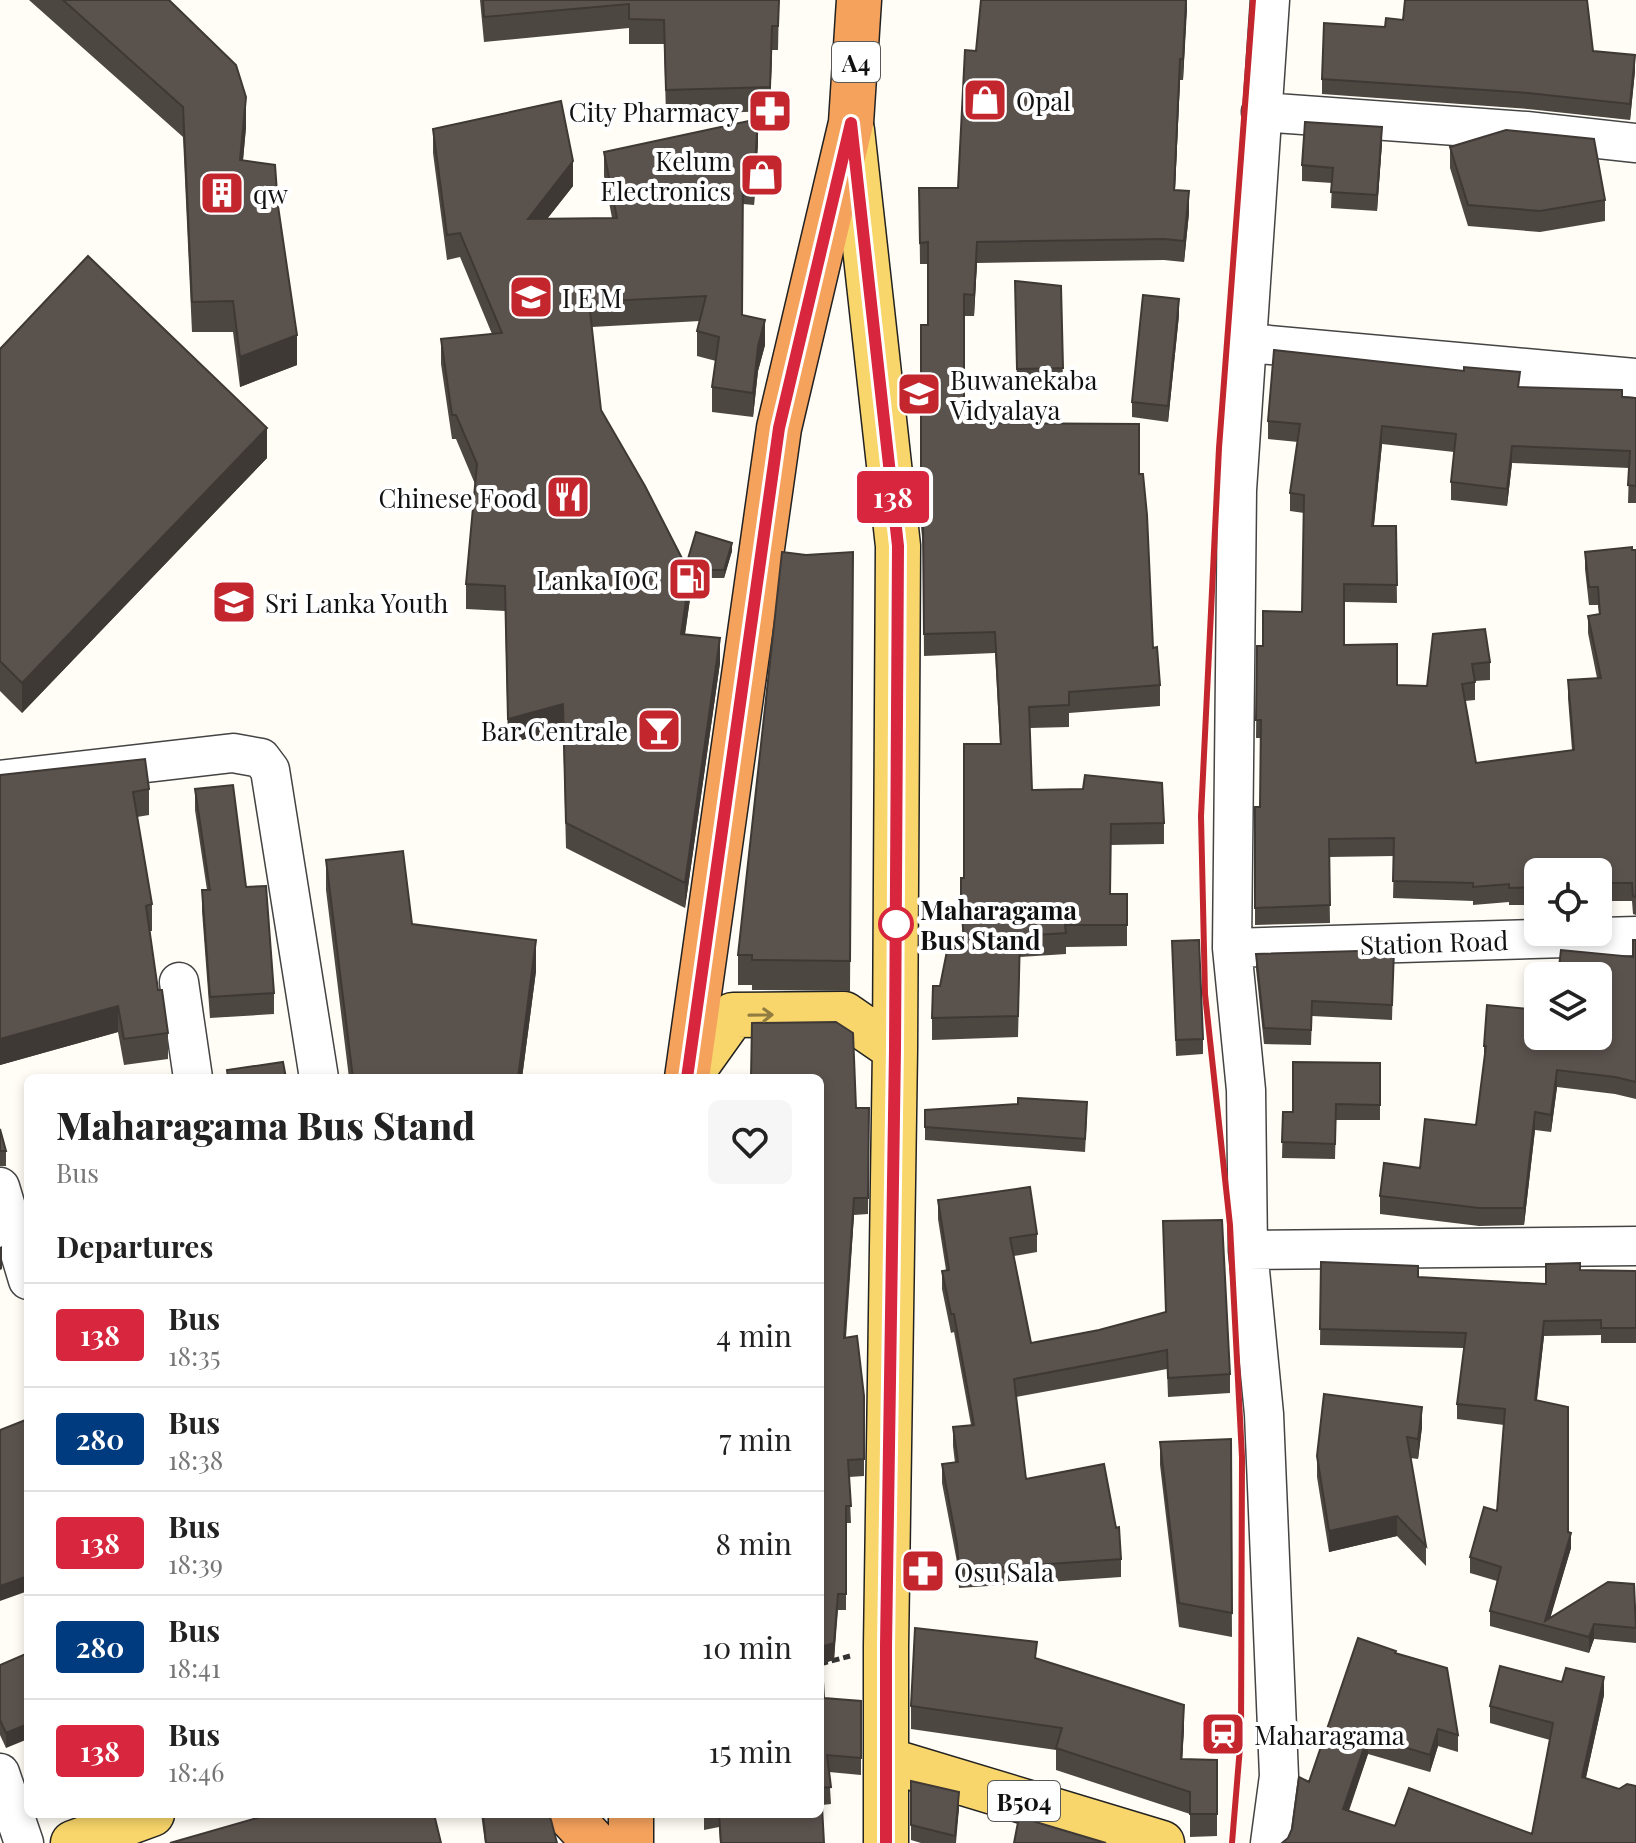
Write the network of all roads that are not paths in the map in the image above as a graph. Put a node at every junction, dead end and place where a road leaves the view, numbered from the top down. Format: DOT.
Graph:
graph roads {
  1 [pos="859,0"];
  2 [pos="1270,0"];
  3 [pos="1261,112"];
  4 [pos="851,123"];
  5 [pos="1636,143"];
  6 [pos="1248,343"];
  7 [pos="1636,378"];
  8 [pos="0,780"];
  9 [pos="1636,936"];
  10 [pos="1232,948"];
  11 [pos="179,982"];
  12 [pos="895,1049"];
  13 [pos="192,1074"];
  14 [pos="318,1074"];
  15 [pos="688,1074"];
  16 [pos="690,1074"];
  17 [pos="0,1187"];
  18 [pos="1636,1246"];
  19 [pos="1248,1250"];
  20 [pos="24,1267"];
  21 [pos="887,1760"];
  22 [pos="0,1773"];
  23 [pos="141,1818"];
  24 [pos="572,1818"];
  25 [pos="631,1818"];
  26 [pos="24,1843"];
  27 [pos="73,1843"];
  28 [pos="595,1843"];
  29 [pos="631,1843"];
  30 [pos="886,1843"];
  31 [pos="1162,1843"];
  32 [pos="1270,1843"];
  1 -- 4 [label="highway, A4"];
  2 -- 3 [label="street"];
  3 -- 5 [label="street"];
  3 -- 6 [label="street"];
  4 -- 12 [label="main road"];
  4 -- 15 [label="highway, A4"];
  6 -- 7 [label="street"];
  6 -- 10 [label="street"];
  8 -- 14 [label="street"];
  9 -- 10 [label="street, Station Road"];
  10 -- 19 [label="street"];
  11 -- 13 [label="street"];
  16 -- 12 [label="main road, one-way"];
  12 -- 21 [label="main road"];
  17 -- 20 [label="street"];
  18 -- 19 [label="street"];
  19 -- 32 [label="street"];
  21 -- 30 [label="main road"];
  21 -- 31 [label="main road, B504"];
  22 -- 26 [label="street"];
  23 -- 27 [label="main road"];
  24 -- 28 [label="highway"];
  25 -- 29 [label="highway"];
}
